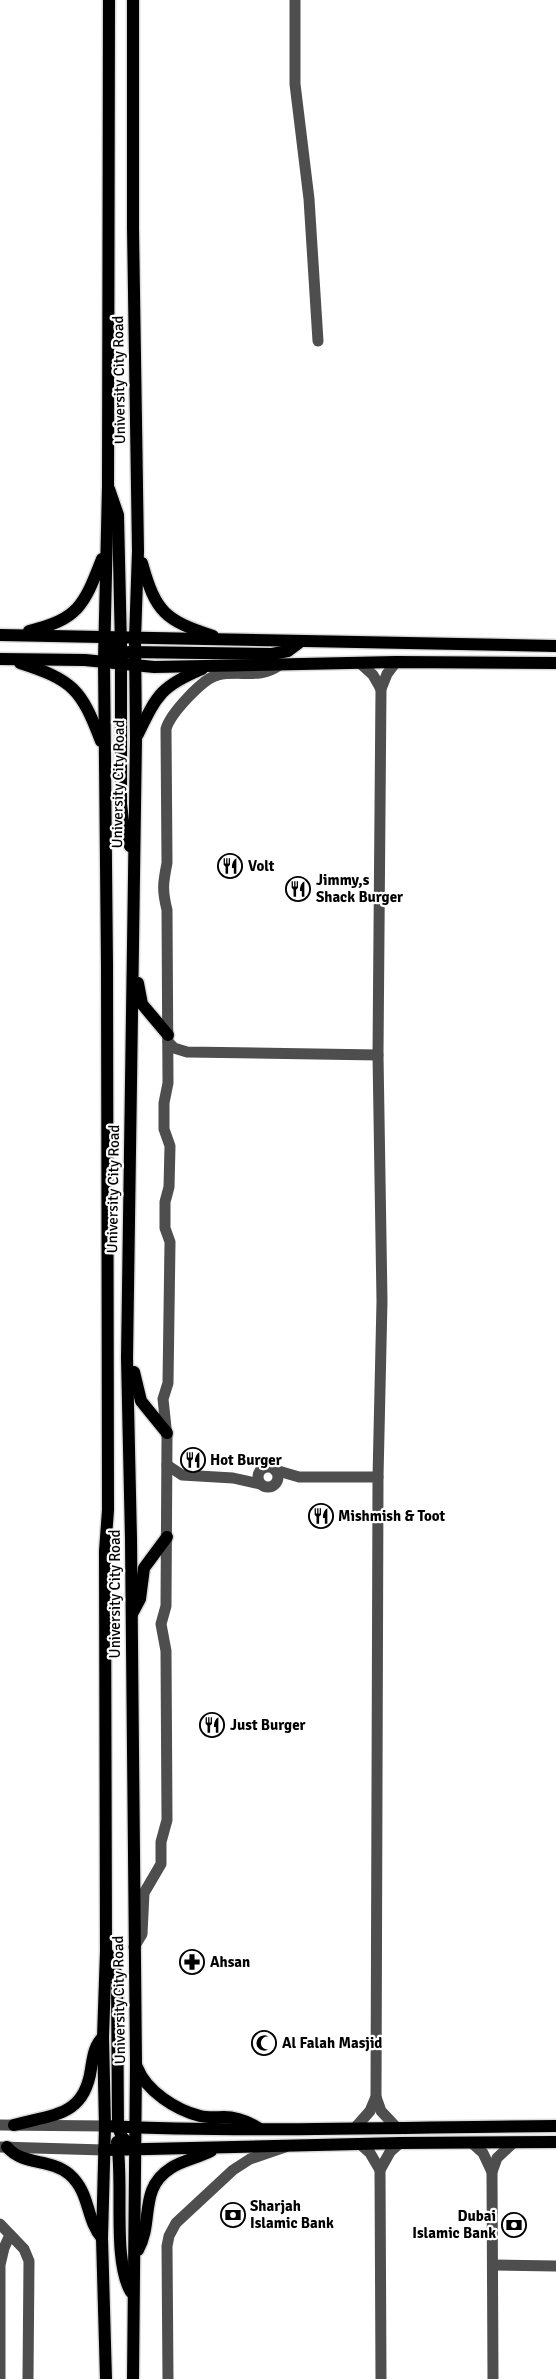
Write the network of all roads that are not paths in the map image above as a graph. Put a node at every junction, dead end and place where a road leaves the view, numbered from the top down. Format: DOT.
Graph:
graph roads {
  1 [pos="110,0"];
  2 [pos="133,0"];
  3 [pos="295,0"];
  4 [pos="318,340"];
  5 [pos="108,486"];
  6 [pos="138,551"];
  7 [pos="105,552"];
  8 [pos="6,635"];
  9 [pos="104,638"];
  10 [pos="120,638"];
  11 [pos="135,639"];
  12 [pos="225,640"];
  13 [pos="300,642"];
  14 [pos="556,646"];
  15 [pos="124,656"];
  16 [pos="4,659"];
  17 [pos="104,661"];
  18 [pos="396,662"];
  19 [pos="556,663"];
  20 [pos="361,664"];
  21 [pos="136,666"];
  22 [pos="208,666"];
  23 [pos="278,666"];
  24 [pos="381,688"];
  25 [pos="136,738"];
  26 [pos="104,749"];
  27 [pos="133,854"];
  28 [pos="132,966"];
  29 [pos="168,1038"];
  30 [pos="192,1052"];
  31 [pos="378,1056"];
  32 [pos="168,1066"];
  33 [pos="127,1358"];
  34 [pos="167,1433"];
  35 [pos="167,1465"];
  36 [pos="275,1470"];
  37 [pos="192,1476"];
  38 [pos="299,1477"];
  39 [pos="378,1477"];
  40 [pos="259,1478"];
  41 [pos="275,1484"];
  42 [pos="167,1490"];
  43 [pos="167,1537"];
  44 [pos="131,1616"];
  45 [pos="134,1947"];
  46 [pos="106,1952"];
  47 [pos="103,2037"];
  48 [pos="136,2065"];
  49 [pos="376,2097"];
  50 [pos="0,2125"];
  51 [pos="14,2125"];
  52 [pos="105,2126"];
  53 [pos="556,2126"];
  54 [pos="118,2127"];
  55 [pos="396,2127"];
  56 [pos="135,2128"];
  57 [pos="355,2128"];
  58 [pos="262,2131"];
  59 [pos="556,2142"];
  60 [pos="400,2143"];
  61 [pos="472,2143"];
  62 [pos="513,2143"];
  63 [pos="360,2144"];
  64 [pos="288,2146"];
  65 [pos="3,2147"];
  66 [pos="216,2148"];
  67 [pos="104,2150"];
  68 [pos="118,2150"];
  69 [pos="135,2150"];
  70 [pos="380,2170"];
  71 [pos="492,2172"];
  72 [pos="0,2224"];
  73 [pos="10,2235"];
  74 [pos="102,2238"];
  75 [pos="135,2253"];
  76 [pos="493,2265"];
  77 [pos="556,2266"];
  78 [pos="133,2297"];
  79 [pos="0,2379"];
  80 [pos="28,2379"];
  81 [pos="106,2379"];
  82 [pos="133,2379"];
  83 [pos="168,2379"];
  84 [pos="381,2379"];
  85 [pos="493,2379"];
  1 -- 5 [label="main road, University City Road"];
  2 -- 6 [label="main road, University City Road"];
  3 -- 4 [label="street"];
  5 -- 7 [label="main road, University City Road"];
  5 -- 10 [label="main road"];
  6 -- 11 [label="main road, University City Road"];
  6 -- 12 [label="main road"];
  7 -- 8 [label="main road"];
  7 -- 9 [label="main road, University City Road"];
  8 -- 9 [label="main road"];
  9 -- 10 [label="main road"];
  9 -- 15 [label="main road"];
  9 -- 17 [label="main road, University City Road"];
  10 -- 11 [label="main road"];
  10 -- 15 [label="main road"];
  11 -- 12 [label="main road"];
  11 -- 15 [label="main road, University City Road"];
  12 -- 13 [label="main road"];
  13 -- 14 [label="main road"];
  13 -- 15 [label="main road"];
  15 -- 17 [label="main road"];
  15 -- 21 [label="main road, University City Road"];
  15 -- 27 [label="main road"];
  16 -- 17 [label="main road"];
  16 -- 26 [label="main road"];
  17 -- 26 [label="main road, University City Road"];
  18 -- 19 [label="main road"];
  18 -- 20 [label="main road"];
  18 -- 24 [label="street"];
  20 -- 23 [label="main road"];
  20 -- 24 [label="street"];
  21 -- 22 [label="main road"];
  21 -- 25 [label="main road, University City Road"];
  22 -- 23 [label="main road"];
  22 -- 25 [label="main road"];
  23 -- 29 [label="street"];
  24 -- 31 [label="street"];
  25 -- 27 [label="main road, University City Road"];
  26 -- 46 [label="main road, University City Road"];
  27 -- 28 [label="main road, University City Road"];
  28 -- 29 [label="main road"];
  28 -- 33 [label="main road, University City Road"];
  29 -- 30 [label="street"];
  29 -- 32 [label="street"];
  30 -- 31 [label="street"];
  30 -- 32 [label="street"];
  31 -- 39 [label="street"];
  32 -- 34 [label="street"];
  33 -- 34 [label="main road"];
  33 -- 44 [label="main road, University City Road"];
  34 -- 35 [label="street"];
  35 -- 37 [label="street"];
  35 -- 42 [label="street"];
  36 -- 38 [label="street"];
  36 -- 40 [label="street"];
  36 -- 41 [label="street"];
  37 -- 40 [label="street"];
  37 -- 42 [label="street"];
  38 -- 39 [label="street"];
  38 -- 41 [label="street"];
  39 -- 49 [label="street"];
  40 -- 41 [label="street"];
  42 -- 43 [label="street"];
  43 -- 44 [label="main road"];
  43 -- 45 [label="street"];
  44 -- 45 [label="main road, University City Road"];
  45 -- 48 [label="main road, University City Road"];
  46 -- 47 [label="main road, University City Road"];
  46 -- 54 [label="main road"];
  47 -- 51 [label="main road"];
  47 -- 52 [label="main road, University City Road"];
  48 -- 56 [label="main road, University City Road"];
  48 -- 58 [label="main road"];
  49 -- 55 [label="street"];
  49 -- 57 [label="street"];
  50 -- 51 [label="street"];
  51 -- 52 [label="street"];
  52 -- 54 [label="main road"];
  52 -- 67 [label="main road, University City Road"];
  52 -- 68 [label="main road"];
  53 -- 55 [label="main road"];
  54 -- 56 [label="main road"];
  54 -- 69 [label="main road"];
  55 -- 57 [label="main road"];
  56 -- 58 [label="main road"];
  56 -- 69 [label="main road, University City Road"];
  57 -- 58 [label="main road"];
  59 -- 62 [label="main road"];
  60 -- 61 [label="main road"];
  60 -- 63 [label="main road"];
  60 -- 70 [label="street"];
  61 -- 62 [label="main road"];
  61 -- 71 [label="street"];
  62 -- 71 [label="street"];
  63 -- 64 [label="main road"];
  63 -- 70 [label="street"];
  64 -- 66 [label="main road"];
  64 -- 83 [label="street"];
  65 -- 67 [label="street"];
  65 -- 74 [label="main road"];
  66 -- 69 [label="main road"];
  66 -- 75 [label="main road"];
  67 -- 68 [label="main road"];
  67 -- 74 [label="main road, University City Road"];
  68 -- 69 [label="main road"];
  68 -- 78 [label="main road"];
  69 -- 75 [label="main road, University City Road"];
  70 -- 84 [label="street"];
  71 -- 76 [label="street"];
  72 -- 73 [label="street"];
  73 -- 79 [label="street"];
  73 -- 80 [label="street"];
  74 -- 81 [label="main road, University City Road"];
  75 -- 78 [label="main road, University City Road"];
  76 -- 77 [label="street"];
  76 -- 85 [label="street"];
  78 -- 82 [label="main road, University City Road"];
}
